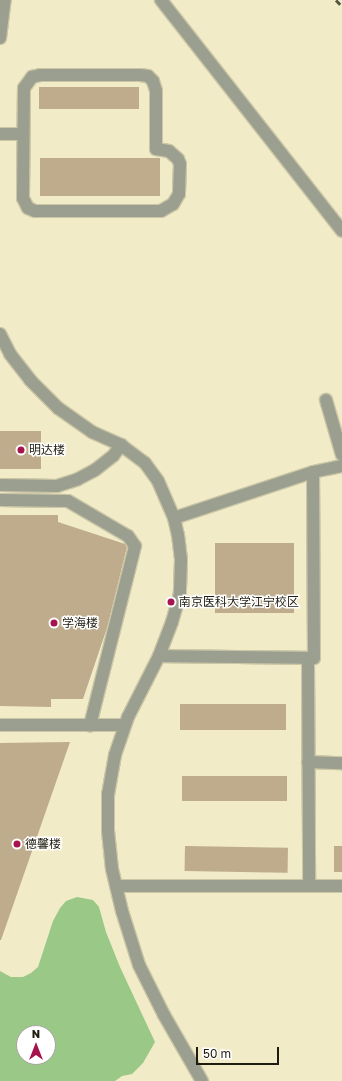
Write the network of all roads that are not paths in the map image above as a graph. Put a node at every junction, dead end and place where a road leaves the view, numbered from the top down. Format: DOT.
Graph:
graph roads {
  1 [pos="5,0"];
  2 [pos="161,0"];
  3 [pos="0,38"];
  4 [pos="0,134"];
  5 [pos="23,134"];
  6 [pos="342,231"];
  7 [pos="0,334"];
  8 [pos="326,400"];
  9 [pos="121,445"];
  10 [pos="342,455"];
  11 [pos="342,466"];
  12 [pos="313,472"];
  13 [pos="0,485"];
  14 [pos="0,500"];
  15 [pos="174,518"];
  16 [pos="159,656"];
  17 [pos="308,658"];
  18 [pos="0,725"];
  19 [pos="90,725"];
  20 [pos="125,725"];
  21 [pos="308,762"];
  22 [pos="342,763"];
  23 [pos="116,886"];
  24 [pos="309,886"];
  25 [pos="342,886"];
  26 [pos="202,1081"];
  1 -- 3 [label="street"];
  2 -- 6 [label="street"];
  4 -- 5 [label="street"];
  5 -- 5 [label="street"];
  7 -- 9 [label="street"];
  8 -- 10 [label="street"];
  9 -- 13 [label="street"];
  9 -- 15 [label="street"];
  11 -- 12 [label="street"];
  12 -- 15 [label="street"];
  12 -- 17 [label="street"];
  14 -- 19 [label="street"];
  15 -- 16 [label="street"];
  16 -- 17 [label="street"];
  16 -- 20 [label="street"];
  17 -- 21 [label="street"];
  18 -- 19 [label="street"];
  19 -- 20 [label="street"];
  20 -- 23 [label="street"];
  21 -- 22 [label="street"];
  21 -- 24 [label="street"];
  23 -- 24 [label="street"];
  23 -- 26 [label="street"];
  24 -- 25 [label="street"];
}
